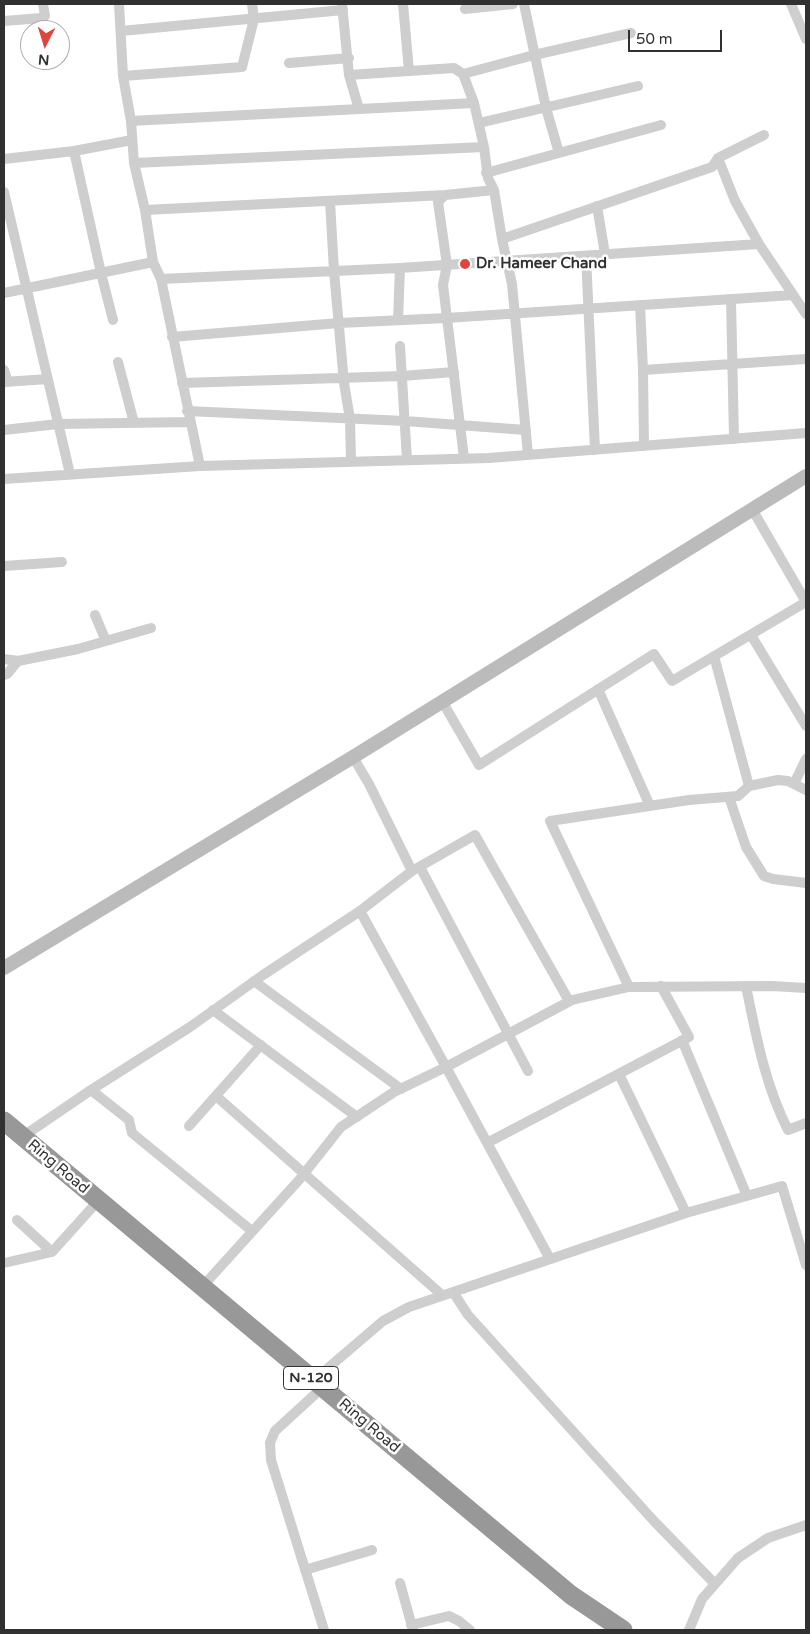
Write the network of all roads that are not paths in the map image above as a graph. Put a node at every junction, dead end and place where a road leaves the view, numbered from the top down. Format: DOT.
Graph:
graph roads {
  1 [pos="42,4"];
  2 [pos="119,4"];
  3 [pos="252,4"];
  4 [pos="404,4"];
  5 [pos="513,4"];
  6 [pos="524,4"];
  7 [pos="343,7"];
  8 [pos="793,8"];
  9 [pos="465,10"];
  10 [pos="806,12"];
  11 [pos="254,19"];
  12 [pos="4,21"];
  13 [pos="121,31"];
  14 [pos="631,33"];
  15 [pos="806,39"];
  16 [pos="534,55"];
  17 [pos="349,58"];
  18 [pos="288,63"];
  19 [pos="409,71"];
  20 [pos="463,74"];
  21 [pos="123,76"];
  22 [pos="349,76"];
  23 [pos="638,86"];
  24 [pos="474,103"];
  25 [pos="546,108"];
  26 [pos="360,109"];
  27 [pos="131,121"];
  28 [pos="479,123"];
  29 [pos="661,125"];
  30 [pos="764,135"];
  31 [pos="132,140"];
  32 [pos="484,147"];
  33 [pos="74,151"];
  34 [pos="559,153"];
  35 [pos="718,158"];
  36 [pos="4,159"];
  37 [pos="134,163"];
  38 [pos="486,173"];
  39 [pos="494,190"];
  40 [pos="4,192"];
  41 [pos="445,195"];
  42 [pos="330,201"];
  43 [pos="597,206"];
  44 [pos="145,210"];
  45 [pos="502,239"];
  46 [pos="758,244"];
  47 [pos="605,254"];
  48 [pos="586,256"];
  49 [pos="506,261"];
  50 [pos="153,262"];
  51 [pos="448,264"];
  52 [pos="400,268"];
  53 [pos="334,271"];
  54 [pos="101,273"];
  55 [pos="160,279"];
  56 [pos="27,288"];
  57 [pos="4,293"];
  58 [pos="793,295"];
  59 [pos="730,299"];
  60 [pos="640,305"];
  61 [pos="588,308"];
  62 [pos="515,313"];
  63 [pos="806,314"];
  64 [pos="447,318"];
  65 [pos="113,320"];
  66 [pos="398,320"];
  67 [pos="339,323"];
  68 [pos="172,337"];
  69 [pos="400,346"];
  70 [pos="806,359"];
  71 [pos="118,362"];
  72 [pos="732,364"];
  73 [pos="4,370"];
  74 [pos="643,370"];
  75 [pos="454,372"];
  76 [pos="402,376"];
  77 [pos="344,378"];
  78 [pos="48,379"];
  79 [pos="6,382"];
  80 [pos="182,383"];
  81 [pos="189,416"];
  82 [pos="350,419"];
  83 [pos="405,422"];
  84 [pos="134,423"];
  85 [pos="58,424"];
  86 [pos="460,425"];
  87 [pos="4,430"];
  88 [pos="526,430"];
  89 [pos="806,433"];
  90 [pos="734,439"];
  91 [pos="644,446"];
  92 [pos="595,450"];
  93 [pos="528,455"];
  94 [pos="464,458"];
  95 [pos="407,460"];
  96 [pos="351,462"];
  97 [pos="200,466"];
  98 [pos="70,474"];
  99 [pos="806,476"];
  100 [pos="4,478"];
  101 [pos="752,510"];
  102 [pos="62,562"];
  103 [pos="4,566"];
  104 [pos="806,602"];
  105 [pos="95,615"];
  106 [pos="151,628"];
  107 [pos="751,634"];
  108 [pos="106,641"];
  109 [pos="714,656"];
  110 [pos="4,660"];
  111 [pos="18,661"];
  112 [pos="4,675"];
  113 [pos="598,689"];
  114 [pos="442,701"];
  115 [pos="806,726"];
  116 [pos="353,756"];
  117 [pos="806,759"];
  118 [pos="794,784"];
  119 [pos="749,786"];
  120 [pos="806,790"];
  121 [pos="730,797"];
  122 [pos="650,806"];
  123 [pos="416,869"];
  124 [pos="806,883"];
  125 [pos="360,911"];
  126 [pos="4,968"];
  127 [pos="254,981"];
  128 [pos="661,986"];
  129 [pos="746,986"];
  130 [pos="629,987"];
  131 [pos="806,988"];
  132 [pos="569,1001"];
  133 [pos="213,1010"];
  134 [pos="508,1034"];
  135 [pos="682,1040"];
  136 [pos="261,1045"];
  137 [pos="446,1067"];
  138 [pos="528,1071"];
  139 [pos="619,1074"];
  140 [pos="401,1089"];
  141 [pos="91,1090"];
  142 [pos="216,1096"];
  143 [pos="357,1117"];
  144 [pos="4,1121"];
  145 [pos="806,1123"];
  146 [pos="189,1126"];
  147 [pos="22,1137"];
  148 [pos="487,1143"];
  149 [pos="304,1174"];
  150 [pos="747,1196"];
  151 [pos="98,1201"];
  152 [pos="686,1213"];
  153 [pos="17,1220"];
  154 [pos="252,1232"];
  155 [pos="52,1252"];
  156 [pos="550,1259"];
  157 [pos="4,1263"];
  158 [pos="806,1265"];
  159 [pos="202,1287"];
  160 [pos="453,1292"];
  161 [pos="442,1296"];
  162 [pos="319,1384"];
  163 [pos="806,1525"];
  164 [pos="372,1550"];
  165 [pos="305,1570"];
  166 [pos="400,1583"];
  167 [pos="715,1584"];
  168 [pos="412,1628"];
  169 [pos="324,1630"];
  170 [pos="470,1630"];
  171 [pos="623,1630"];
  172 [pos="689,1630"];
  1 -- 12 [label="street"];
  2 -- 13 [label="street"];
  3 -- 11 [label="street"];
  4 -- 19 [label="street"];
  5 -- 9 [label="street"];
  6 -- 16 [label="street"];
  7 -- 11 [label="street"];
  7 -- 17 [label="street"];
  8 -- 10 [label="street"];
  8 -- 15 [label="street"];
  11 -- 13 [label="street"];
  11 -- 21 [label="street"];
  13 -- 21 [label="street"];
  14 -- 16 [label="street"];
  16 -- 20 [label="street"];
  16 -- 25 [label="street"];
  17 -- 18 [label="street"];
  17 -- 22 [label="street"];
  19 -- 20 [label="street"];
  19 -- 22 [label="street"];
  20 -- 24 [label="street"];
  21 -- 27 [label="street"];
  22 -- 26 [label="street"];
  23 -- 25 [label="street"];
  24 -- 26 [label="street"];
  24 -- 28 [label="street"];
  25 -- 28 [label="street"];
  25 -- 34 [label="street"];
  26 -- 27 [label="street"];
  27 -- 31 [label="street"];
  28 -- 32 [label="street"];
  29 -- 34 [label="street"];
  30 -- 35 [label="street"];
  31 -- 33 [label="street"];
  31 -- 37 [label="street"];
  32 -- 37 [label="street"];
  32 -- 38 [label="street"];
  33 -- 36 [label="street"];
  33 -- 54 [label="street"];
  34 -- 38 [label="street"];
  35 -- 43 [label="street"];
  35 -- 46 [label="street"];
  37 -- 44 [label="street"];
  38 -- 39 [label="street"];
  39 -- 41 [label="street"];
  39 -- 45 [label="street"];
  40 -- 56 [label="street"];
  41 -- 42 [label="street"];
  41 -- 51 [label="street"];
  42 -- 44 [label="street"];
  42 -- 53 [label="street"];
  43 -- 45 [label="street"];
  43 -- 47 [label="street"];
  44 -- 50 [label="street"];
  45 -- 49 [label="street"];
  46 -- 47 [label="street"];
  46 -- 58 [label="street"];
  47 -- 48 [label="street"];
  48 -- 49 [label="street"];
  48 -- 61 [label="street"];
  49 -- 51 [label="street"];
  49 -- 62 [label="street"];
  50 -- 54 [label="street"];
  50 -- 55 [label="street"];
  51 -- 52 [label="street"];
  51 -- 64 [label="street"];
  52 -- 53 [label="street"];
  52 -- 66 [label="street"];
  53 -- 55 [label="street"];
  53 -- 67 [label="street"];
  54 -- 56 [label="street"];
  54 -- 65 [label="street"];
  55 -- 68 [label="street"];
  56 -- 57 [label="street"];
  56 -- 78 [label="street"];
  58 -- 59 [label="street"];
  58 -- 63 [label="street"];
  59 -- 60 [label="street"];
  59 -- 72 [label="street"];
  60 -- 61 [label="street"];
  60 -- 74 [label="street"];
  61 -- 62 [label="street"];
  61 -- 92 [label="street"];
  62 -- 64 [label="street"];
  62 -- 88 [label="street"];
  64 -- 66 [label="street"];
  64 -- 75 [label="street"];
  66 -- 67 [label="street"];
  67 -- 68 [label="street"];
  67 -- 77 [label="street"];
  68 -- 80 [label="street"];
  69 -- 76 [label="street"];
  70 -- 72 [label="street"];
  71 -- 84 [label="street"];
  72 -- 74 [label="street"];
  72 -- 90 [label="street"];
  73 -- 79 [label="street"];
  74 -- 91 [label="street"];
  75 -- 76 [label="street"];
  75 -- 86 [label="street"];
  76 -- 77 [label="street"];
  76 -- 83 [label="street"];
  77 -- 80 [label="street"];
  77 -- 82 [label="street"];
  78 -- 79 [label="street"];
  78 -- 85 [label="street"];
  80 -- 81 [label="street"];
  81 -- 82 [label="street"];
  81 -- 84 [label="street"];
  81 -- 97 [label="street"];
  82 -- 83 [label="street"];
  82 -- 96 [label="street"];
  83 -- 86 [label="street"];
  83 -- 95 [label="street"];
  84 -- 85 [label="street"];
  85 -- 87 [label="street"];
  85 -- 98 [label="street"];
  86 -- 88 [label="street"];
  86 -- 94 [label="street"];
  88 -- 93 [label="street"];
  89 -- 90 [label="street"];
  90 -- 91 [label="street"];
  91 -- 92 [label="street"];
  92 -- 93 [label="street"];
  93 -- 94 [label="street"];
  94 -- 95 [label="street"];
  95 -- 96 [label="street"];
  96 -- 97 [label="street"];
  97 -- 98 [label="street"];
  98 -- 100 [label="street"];
  99 -- 101 [label="street"];
  101 -- 104 [label="street"];
  101 -- 114 [label="street"];
  102 -- 103 [label="street"];
  104 -- 107 [label="street"];
  105 -- 108 [label="street"];
  106 -- 108 [label="street"];
  107 -- 109 [label="street"];
  107 -- 115 [label="street"];
  108 -- 111 [label="street"];
  109 -- 113 [label="street"];
  109 -- 119 [label="street"];
  110 -- 111 [label="street"];
  111 -- 112 [label="street"];
  113 -- 114 [label="street"];
  113 -- 122 [label="street"];
  114 -- 116 [label="street"];
  116 -- 123 [label="street"];
  116 -- 126 [label="street"];
  117 -- 118 [label="street"];
  118 -- 119 [label="street"];
  118 -- 120 [label="street"];
  119 -- 121 [label="street"];
  121 -- 122 [label="street"];
  121 -- 124 [label="street"];
  122 -- 130 [label="street"];
  123 -- 125 [label="street"];
  123 -- 132 [label="street"];
  123 -- 134 [label="street"];
  125 -- 127 [label="street"];
  125 -- 137 [label="street"];
  127 -- 133 [label="street"];
  127 -- 140 [label="street"];
  128 -- 129 [label="street"];
  128 -- 130 [label="street"];
  128 -- 135 [label="street"];
  129 -- 131 [label="street"];
  129 -- 145 [label="street"];
  130 -- 132 [label="street"];
  132 -- 134 [label="street"];
  133 -- 136 [label="street"];
  133 -- 141 [label="street"];
  134 -- 137 [label="street"];
  134 -- 138 [label="street"];
  135 -- 139 [label="street"];
  135 -- 150 [label="street"];
  136 -- 142 [label="street"];
  136 -- 143 [label="street"];
  137 -- 140 [label="street"];
  137 -- 148 [label="street"];
  139 -- 148 [label="street"];
  139 -- 152 [label="street"];
  140 -- 143 [label="street"];
  141 -- 147 [label="street"];
  141 -- 154 [label="street"];
  142 -- 146 [label="street"];
  142 -- 149 [label="street"];
  143 -- 149 [label="street"];
  144 -- 147 [label="highway, Ring Road / N-120"];
  147 -- 151 [label="highway, Ring Road / N-120"];
  148 -- 156 [label="street"];
  149 -- 154 [label="street"];
  149 -- 161 [label="street"];
  150 -- 152 [label="street"];
  150 -- 158 [label="street"];
  151 -- 155 [label="street"];
  151 -- 159 [label="highway, Ring Road / N-120"];
  152 -- 156 [label="street"];
  153 -- 155 [label="street"];
  154 -- 159 [label="street"];
  155 -- 157 [label="street"];
  156 -- 160 [label="street"];
  159 -- 162 [label="highway, Ring Road / N-120"];
  160 -- 161 [label="street"];
  160 -- 167 [label="street"];
  161 -- 162 [label="street"];
  162 -- 165 [label="street"];
  162 -- 171 [label="highway, Ring Road / N-120"];
  163 -- 167 [label="street"];
  164 -- 165 [label="street"];
  165 -- 169 [label="street"];
  166 -- 168 [label="street"];
  167 -- 172 [label="street"];
  168 -- 170 [label="street"];
}
